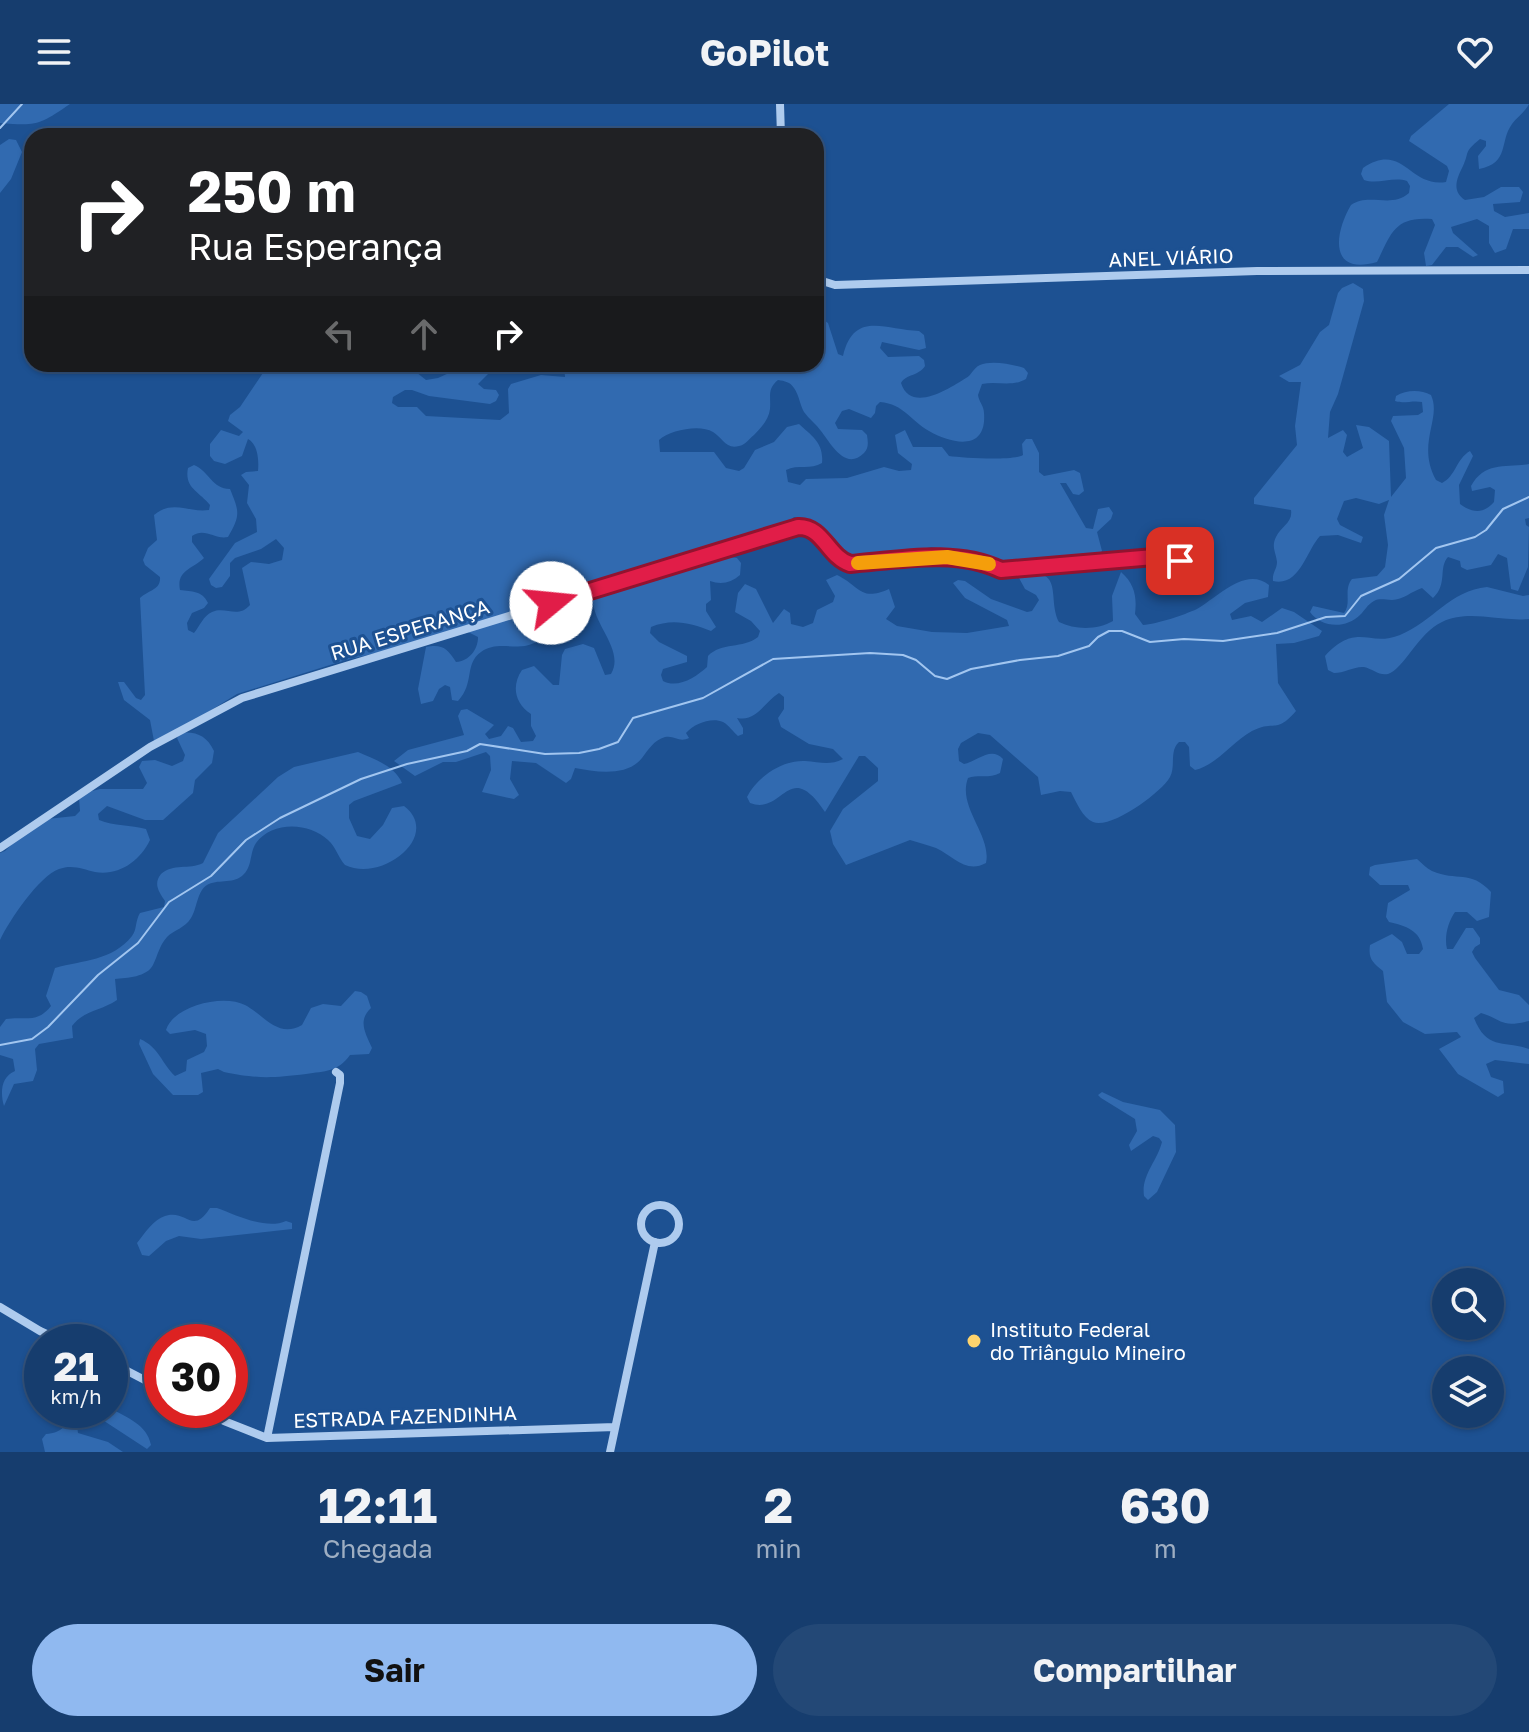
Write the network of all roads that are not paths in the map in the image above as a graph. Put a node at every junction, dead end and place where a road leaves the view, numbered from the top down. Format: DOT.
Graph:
graph roads {
  1 [pos="780,104"];
  2 [pos="781,128"];
  3 [pos="1529,270"];
  4 [pos="824,282"];
  5 [pos="1180,561"];
  6 [pos="0,848"];
  7 [pos="336,1072"];
  8 [pos="655,1242"];
  9 [pos="0,1307"];
  10 [pos="28,1324"];
  11 [pos="615,1427"];
  12 [pos="242,1428"];
  13 [pos="267,1438"];
  14 [pos="610,1452"];
  1 -- 2 [label="street"];
  3 -- 4 [label="street, ANEL VIÁRIO"];
  5 -- 6 [label="street, RUA ESPERANÇA"];
  7 -- 13 [label="street"];
  8 -- 8 [label="street"];
  8 -- 11 [label="street"];
  9 -- 10 [label="street"];
  11 -- 13 [label="street, ESTRADA FAZENDINHA"];
  11 -- 14 [label="street"];
  12 -- 13 [label="street, ESTRADA FAZENDINHA"];
}
